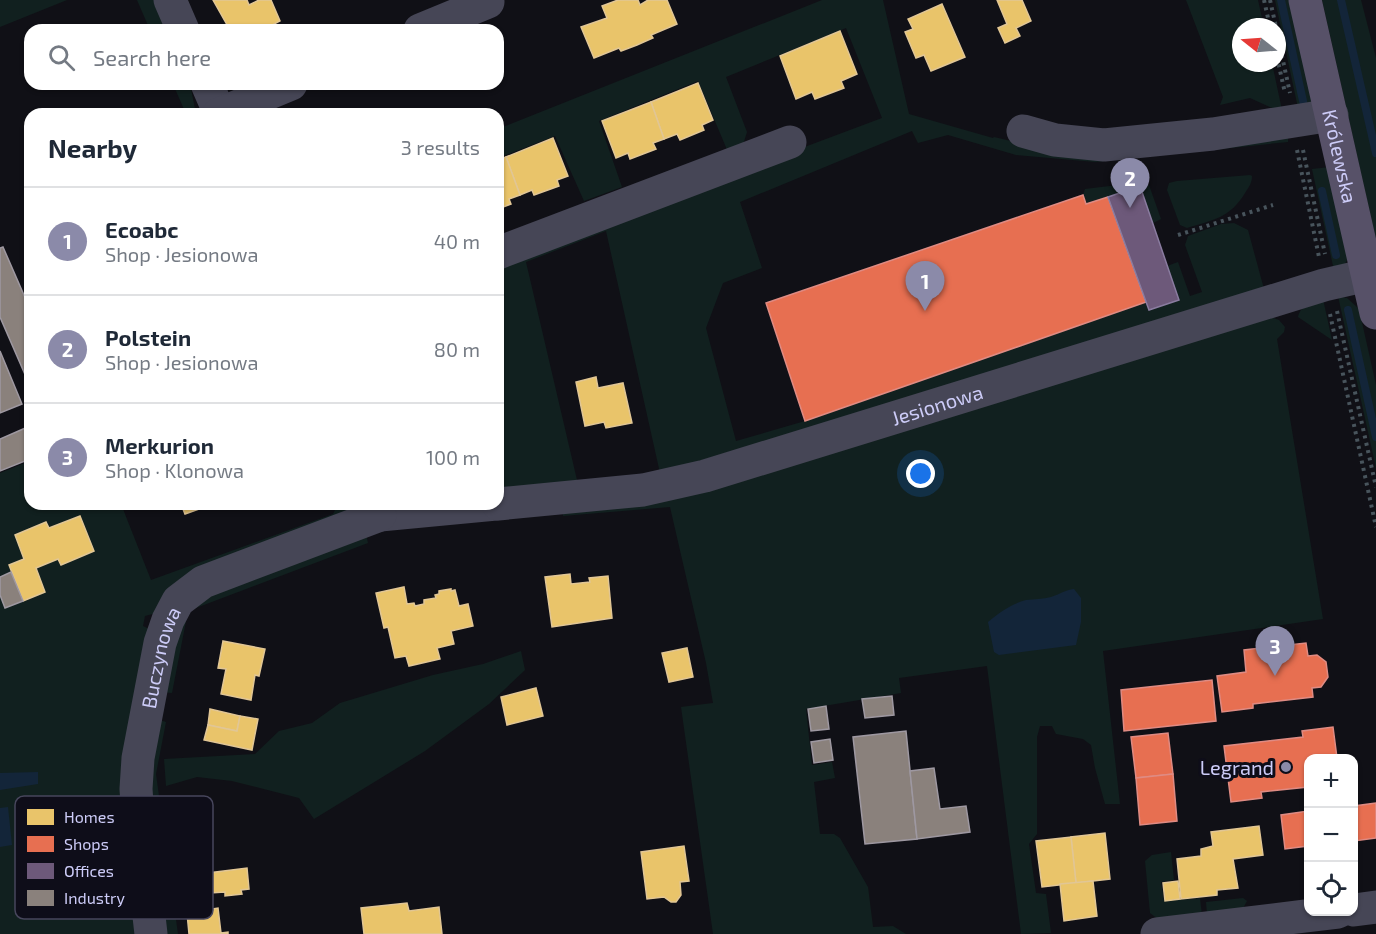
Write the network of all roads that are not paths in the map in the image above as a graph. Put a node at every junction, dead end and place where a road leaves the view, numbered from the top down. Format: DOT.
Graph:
graph roads {
  1 [pos="170,0"];
  2 [pos="1305,0"];
  3 [pos="488,2"];
  4 [pos="180,24"];
  5 [pos="435,24"];
  6 [pos="210,90"];
  7 [pos="277,90"];
  8 [pos="217,108"];
  9 [pos="234,108"];
  10 [pos="1332,115"];
  11 [pos="1023,131"];
  12 [pos="790,142"];
  13 [pos="504,251"];
  14 [pos="1372,274"];
  15 [pos="1376,313"];
  16 [pos="504,503"];
  17 [pos="377,510"];
  18 [pos="138,796"];
  19 [pos="1376,907"];
  20 [pos="1358,909"];
  21 [pos="1305,916"];
  22 [pos="149,919"];
  23 [pos="151,934"];
  24 [pos="1157,934"];
  1 -- 4 [label="street"];
  2 -- 10 [label="main road, Królewska"];
  3 -- 5 [label="street"];
  6 -- 8 [label="street"];
  7 -- 9 [label="street"];
  10 -- 11 [label="street"];
  10 -- 14 [label="main road, Królewska"];
  12 -- 13 [label="street"];
  14 -- 15 [label="main road, Królewska"];
  14 -- 16 [label="street, Jesionowa"];
  17 -- 18 [label="street, Buczynowa"];
  19 -- 20 [label="street"];
  21 -- 24 [label="street"];
  22 -- 23 [label="street, Buczynowa"];
}
